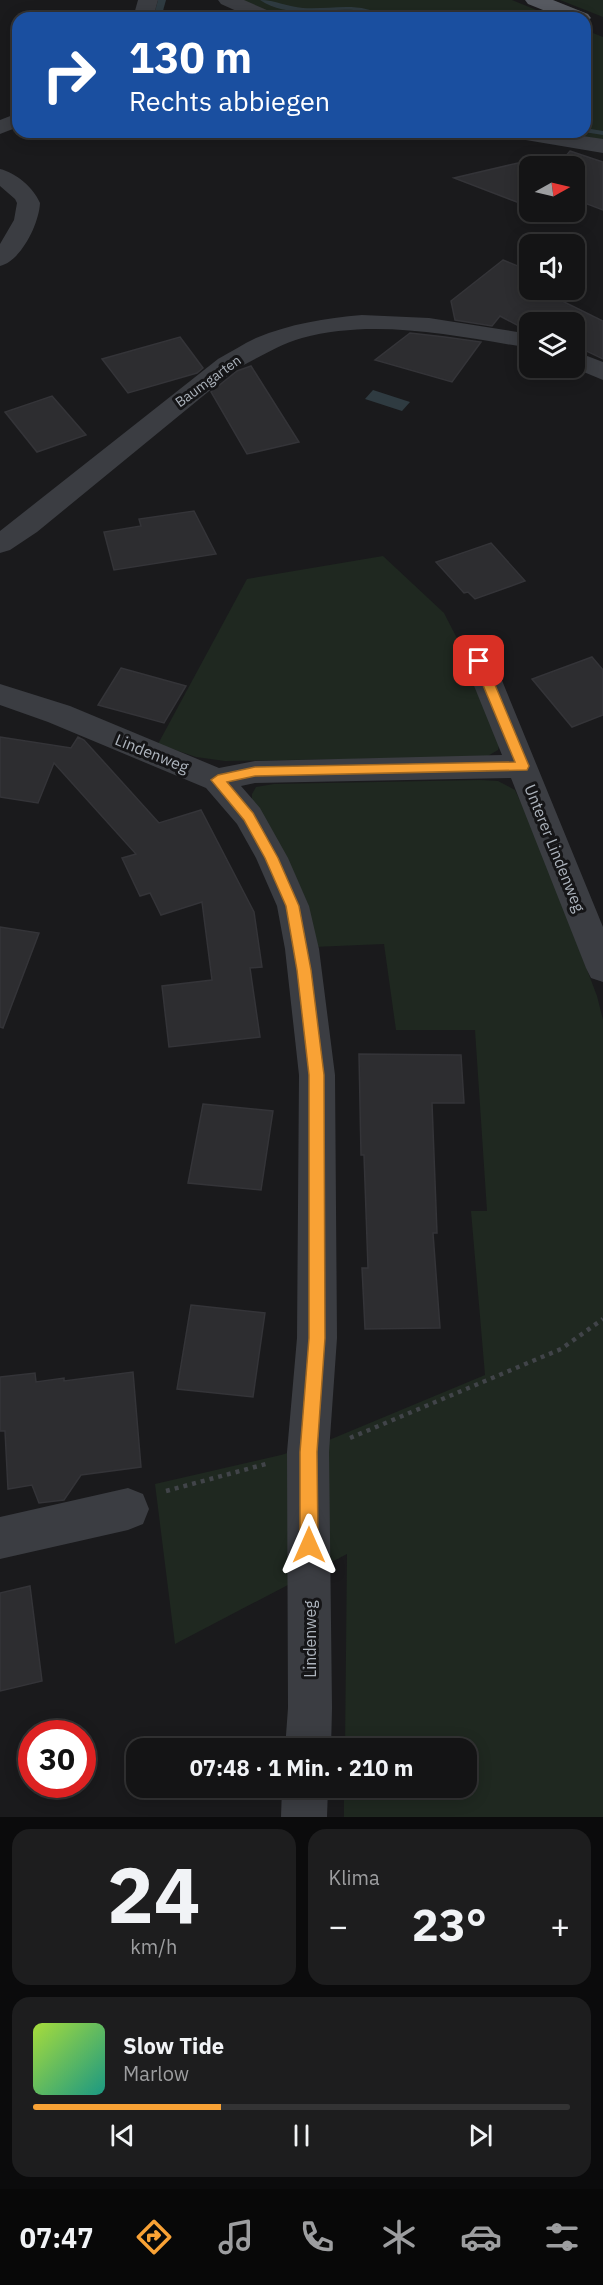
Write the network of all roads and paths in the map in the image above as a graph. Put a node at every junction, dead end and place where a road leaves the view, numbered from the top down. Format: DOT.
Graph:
graph roads {
  1 [pos="228,0"];
  2 [pos="535,0"];
  3 [pos="255,12"];
  4 [pos="566,12"];
  5 [pos="552,138"];
  6 [pos="603,146"];
  7 [pos="0,176"];
  8 [pos="0,259"];
  9 [pos="519,339"];
  10 [pos="585,363"];
  11 [pos="603,372"];
  12 [pos="0,544"];
  13 [pos="479,661"];
  14 [pos="0,693"];
  15 [pos="523,766"];
  16 [pos="218,780"];
  17 [pos="603,968"];
  18 [pos="603,1319"];
  19 [pos="308,1452"];
  20 [pos="128,1509"];
  21 [pos="0,1538"];
  22 [pos="309,1738"];
  23 [pos="305,1798"];
  24 [pos="304,1817"];
  1 -- 3 [label="street"];
  2 -- 4 [label="main road"];
  5 -- 6 [label="street"];
  7 -- 8 [label="street"];
  9 -- 12 [label="street, Baumgarten"];
  10 -- 11 [label="street"];
  13 -- 15 [label="street, Unterer Lindenweg"];
  14 -- 16 [label="street, Lindenweg"];
  15 -- 16 [label="street"];
  15 -- 17 [label="street, Unterer Lindenweg"];
  16 -- 19 [label="street, Lindenweg"];
  18 -- 19 [label="path"];
  19 -- 20 [label="path"];
  19 -- 22 [label="street, Lindenweg"];
  20 -- 21 [label="street"];
  23 -- 24 [label="street"];
}
